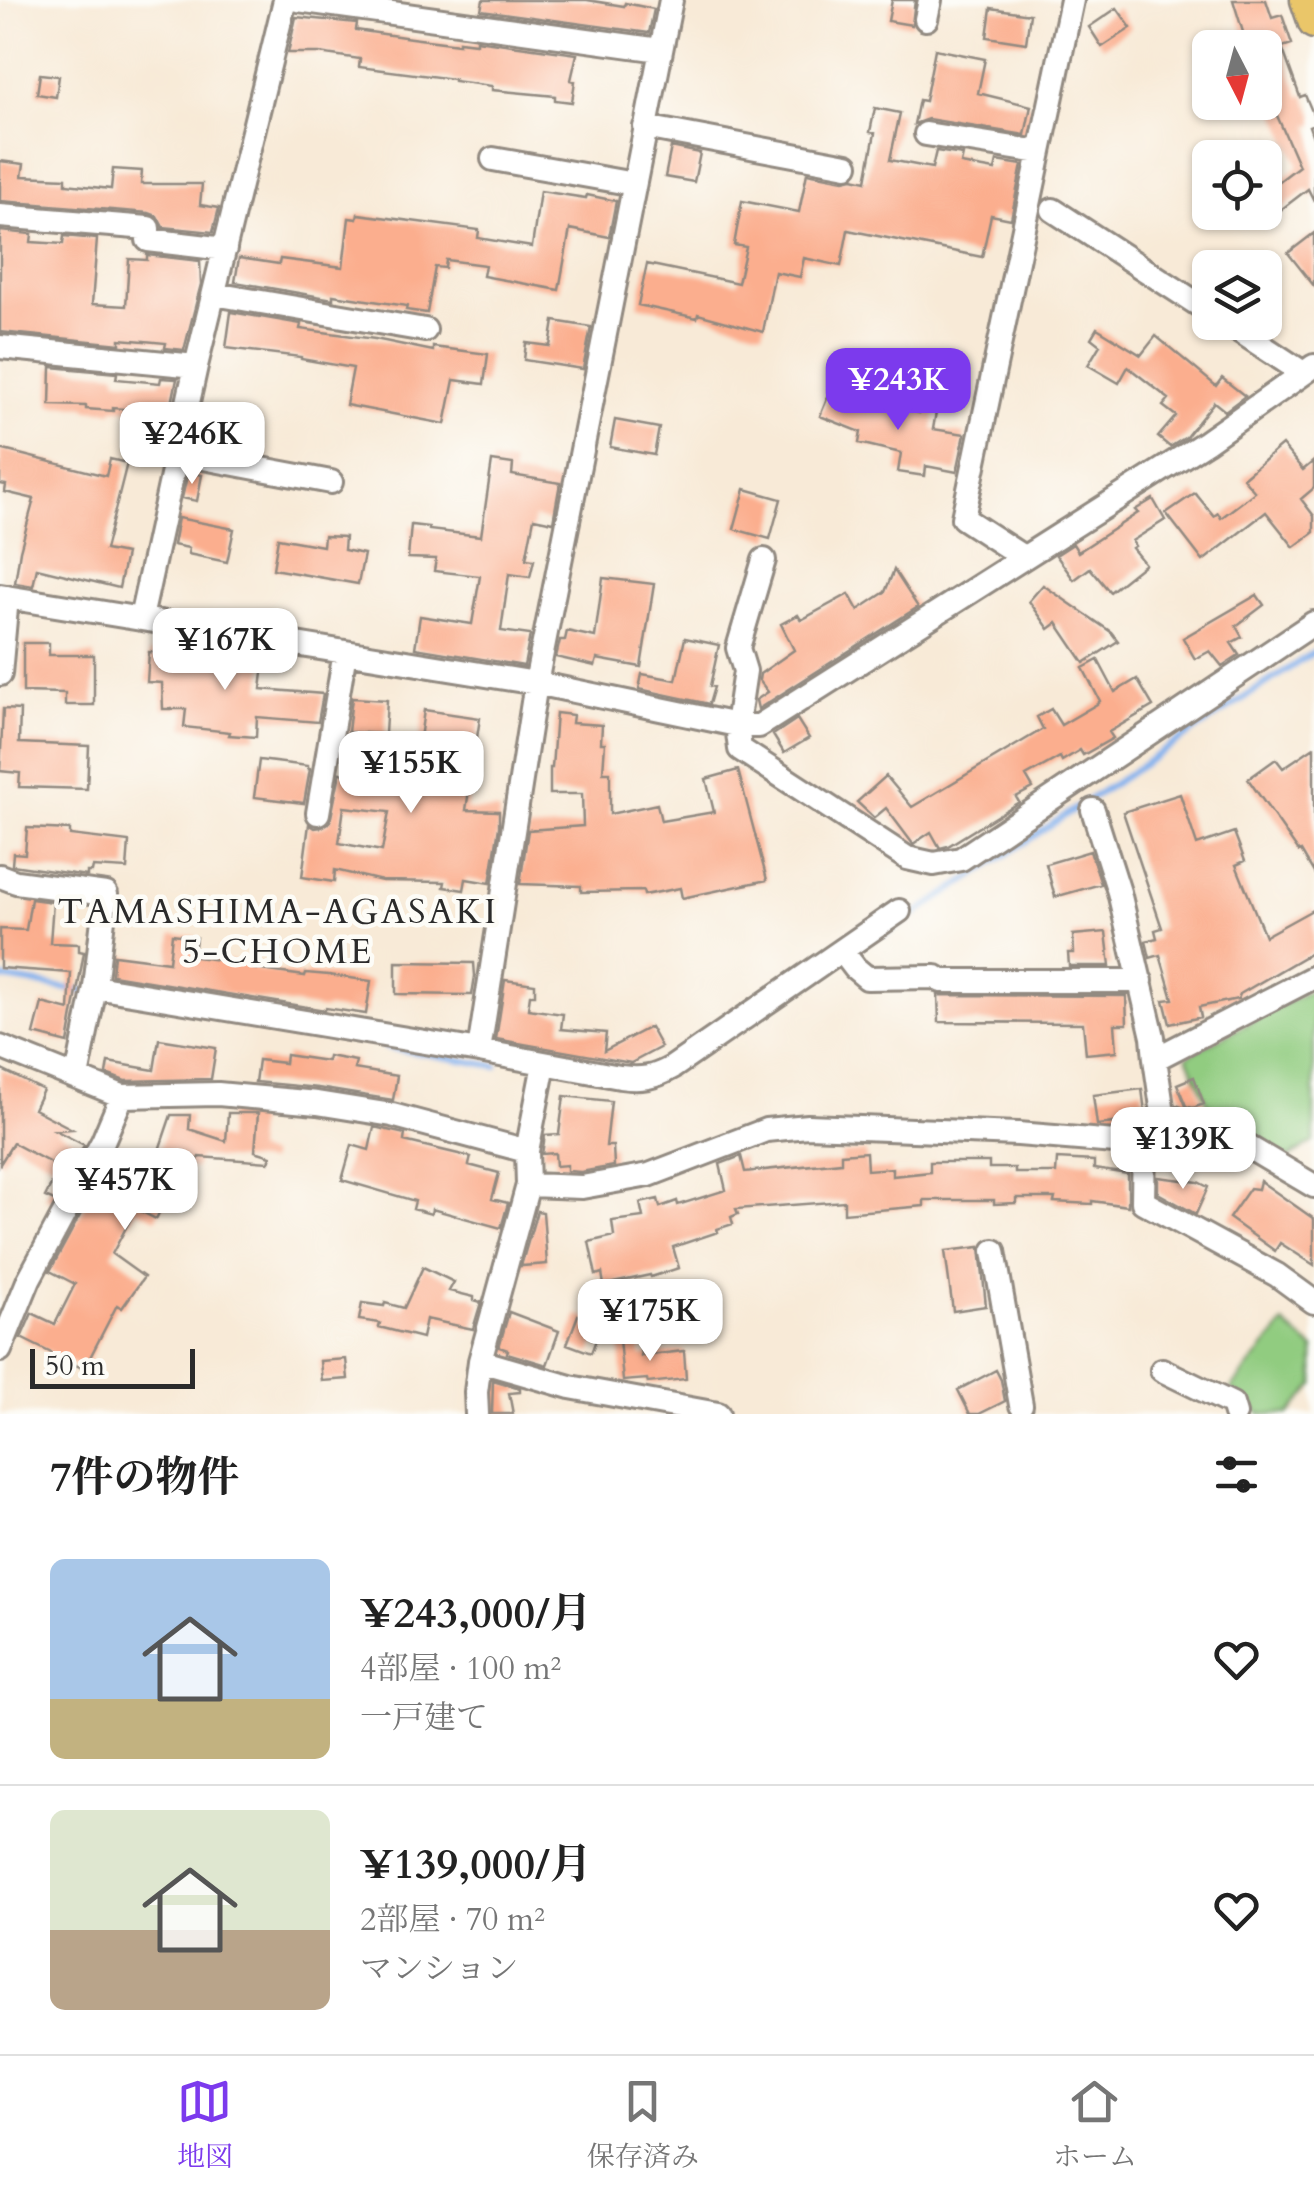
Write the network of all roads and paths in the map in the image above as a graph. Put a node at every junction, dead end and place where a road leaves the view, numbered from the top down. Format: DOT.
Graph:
graph roads {
  1 [pos="286,0"];
  2 [pos="298,0"];
  3 [pos="671,0"];
  4 [pos="1072,0"];
  5 [pos="1306,0"];
  6 [pos="1314,23"];
  7 [pos="660,50"];
  8 [pos="645,127"];
  9 [pos="926,134"];
  10 [pos="1039,152"];
  11 [pos="494,159"];
  12 [pos="847,165"];
  13 [pos="634,184"];
  14 [pos="1053,210"];
  15 [pos="0,216"];
  16 [pos="225,250"];
  17 [pos="214,294"];
  18 [pos="1192,300"];
  19 [pos="426,330"];
  20 [pos="1257,340"];
  21 [pos="0,346"];
  22 [pos="196,366"];
  23 [pos="1309,370"];
  24 [pos="177,453"];
  25 [pos="331,482"];
  26 [pos="1023,557"];
  27 [pos="764,560"];
  28 [pos="3,596"];
  29 [pos="142,618"];
  30 [pos="1314,622"];
  31 [pos="345,652"];
  32 [pos="0,674"];
  33 [pos="536,683"];
  34 [pos="737,725"];
  35 [pos="1092,810"];
  36 [pos="318,814"];
  37 [pos="0,876"];
  38 [pos="899,911"];
  39 [pos="846,957"];
  40 [pos="1314,976"];
  41 [pos="1140,981"];
  42 [pos="95,987"];
  43 [pos="0,1047"];
  44 [pos="478,1051"];
  45 [pos="1156,1059"];
  46 [pos="543,1070"];
  47 [pos="77,1077"];
  48 [pos="122,1096"];
  49 [pos="1163,1114"];
  50 [pos="1144,1135"];
  51 [pos="528,1151"];
  52 [pos="528,1185"];
  53 [pos="1314,1186"];
  54 [pos="994,1251"];
  55 [pos="1314,1302"];
  56 [pos="0,1350"];
  57 [pos="480,1361"];
  58 [pos="1162,1370"];
  59 [pos="1015,1411"];
  60 [pos="477,1414"];
  61 [pos="718,1414"];
  62 [pos="1235,1414"];
  1 -- 16 [label="street"];
  2 -- 7 [label="street"];
  3 -- 7 [label="street"];
  4 -- 10 [label="street"];
  5 -- 6 [label="main road"];
  7 -- 8 [label="street"];
  8 -- 12 [label="street"];
  8 -- 13 [label="street"];
  9 -- 10 [label="street"];
  10 -- 26 [label="street"];
  11 -- 13 [label="street"];
  13 -- 33 [label="street"];
  14 -- 18 [label="street"];
  15 -- 16 [label="street"];
  16 -- 17 [label="street"];
  17 -- 19 [label="street"];
  17 -- 22 [label="street"];
  20 -- 23 [label="street"];
  21 -- 22 [label="street"];
  22 -- 24 [label="street"];
  23 -- 26 [label="street"];
  24 -- 25 [label="street"];
  24 -- 29 [label="street"];
  26 -- 34 [label="street"];
  27 -- 34 [label="street"];
  28 -- 29 [label="street"];
  28 -- 32 [label="street"];
  29 -- 31 [label="street"];
  30 -- 34 [label="street"];
  31 -- 33 [label="street"];
  31 -- 36 [label="street"];
  33 -- 34 [label="street"];
  33 -- 44 [label="street"];
  35 -- 41 [label="street"];
  37 -- 42 [label="street"];
  38 -- 39 [label="street"];
  39 -- 41 [label="street"];
  39 -- 46 [label="street"];
  40 -- 45 [label="street"];
  41 -- 45 [label="street"];
  42 -- 44 [label="street"];
  42 -- 47 [label="street"];
  43 -- 47 [label="street"];
  44 -- 46 [label="street"];
  45 -- 49 [label="street"];
  46 -- 51 [label="street"];
  47 -- 48 [label="street"];
  48 -- 51 [label="street"];
  48 -- 56 [label="street"];
  49 -- 50 [label="street"];
  49 -- 53 [label="street"];
  50 -- 52 [label="street"];
  50 -- 55 [label="street"];
  51 -- 52 [label="street"];
  52 -- 57 [label="street"];
  54 -- 59 [label="street"];
  57 -- 60 [label="street"];
  57 -- 61 [label="street"];
  58 -- 62 [label="street"];
}
